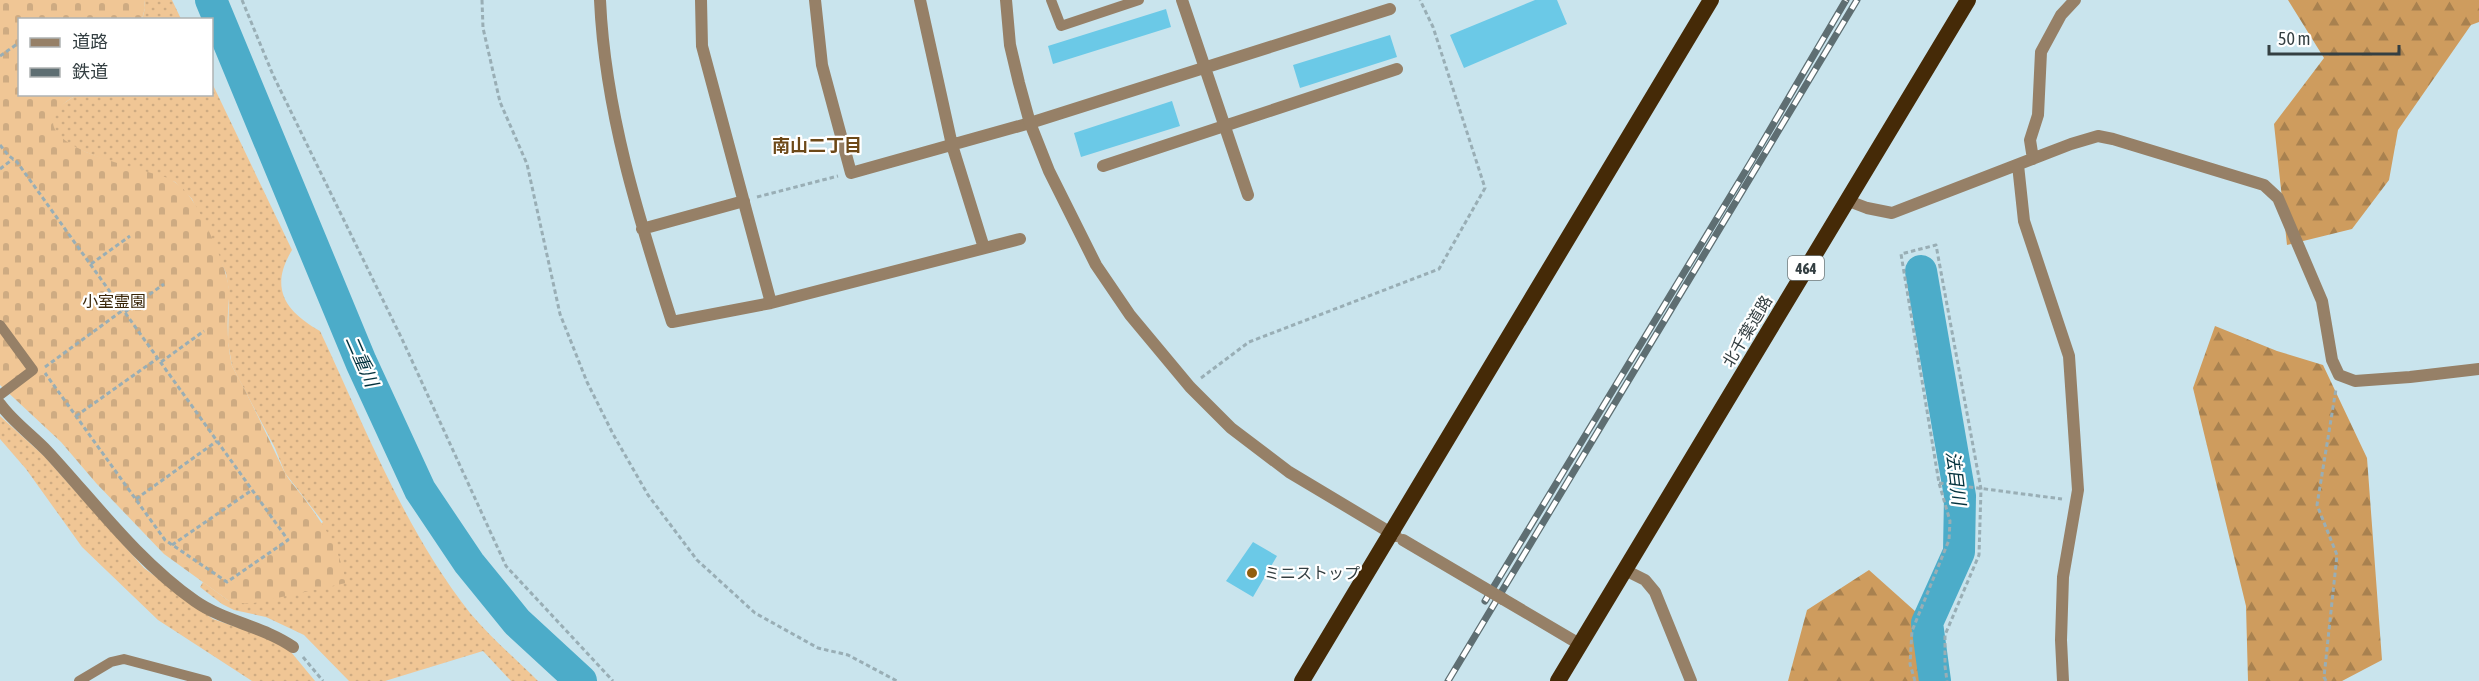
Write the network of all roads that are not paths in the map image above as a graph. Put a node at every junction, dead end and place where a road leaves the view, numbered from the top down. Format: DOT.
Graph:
graph roads {
  1 [pos="600,0"];
  2 [pos="701,0"];
  3 [pos="815,0"];
  4 [pos="920,0"];
  5 [pos="1006,0"];
  6 [pos="1051,0"];
  7 [pos="1139,0"];
  8 [pos="1182,0"];
  9 [pos="1711,0"];
  10 [pos="1968,0"];
  11 [pos="2075,0"];
  12 [pos="1390,9"];
  13 [pos="1204,69"];
  14 [pos="1397,69"];
  15 [pos="1030,123"];
  16 [pos="1224,127"];
  17 [pos="952,145"];
  18 [pos="2033,159"];
  19 [pos="2018,165"];
  20 [pos="1103,166"];
  21 [pos="1248,195"];
  22 [pos="1846,200"];
  23 [pos="744,201"];
  24 [pos="642,229"];
  25 [pos="1020,239"];
  26 [pos="984,248"];
  27 [pos="771,303"];
  28 [pos="0,325"];
  29 [pos="2479,369"];
  30 [pos="0,395"];
  31 [pos="0,404"];
  32 [pos="1397,536"];
  33 [pos="1625,570"];
  34 [pos="1581,645"];
  35 [pos="293,647"];
  36 [pos="79,681"];
  37 [pos="207,681"];
  38 [pos="1302,681"];
  39 [pos="1558,681"];
  40 [pos="1691,681"];
  41 [pos="2063,681"];
  1 -- 24 [label="street"];
  2 -- 23 [label="street"];
  3 -- 17 [label="street"];
  4 -- 17 [label="street"];
  5 -- 15 [label="street"];
  6 -- 7 [label="lane"];
  8 -- 13 [label="street"];
  9 -- 32 [label="highway"];
  10 -- 22 [label="highway, 北千葉道路 / 464"];
  11 -- 18 [label="street"];
  12 -- 13 [label="street"];
  13 -- 15 [label="street"];
  13 -- 16 [label="street"];
  14 -- 16 [label="street"];
  15 -- 17 [label="street"];
  15 -- 32 [label="street"];
  16 -- 20 [label="street"];
  16 -- 21 [label="street"];
  17 -- 26 [label="street"];
  18 -- 19 [label="street"];
  18 -- 29 [label="street"];
  19 -- 22 [label="street"];
  19 -- 41 [label="street"];
  22 -- 33 [label="highway, 北千葉道路 / 464"];
  23 -- 24 [label="street"];
  23 -- 27 [label="street"];
  24 -- 27 [label="street"];
  25 -- 26 [label="street"];
  26 -- 27 [label="street"];
  28 -- 30 [label="lane"];
  31 -- 35 [label="street"];
  32 -- 34 [label="street, bridge"];
  32 -- 38 [label="highway"];
  33 -- 34 [label="highway, 北千葉道路 / 464"];
  33 -- 40 [label="street"];
  34 -- 39 [label="highway, 北千葉道路 / 464"];
  36 -- 37 [label="lane"];
}
